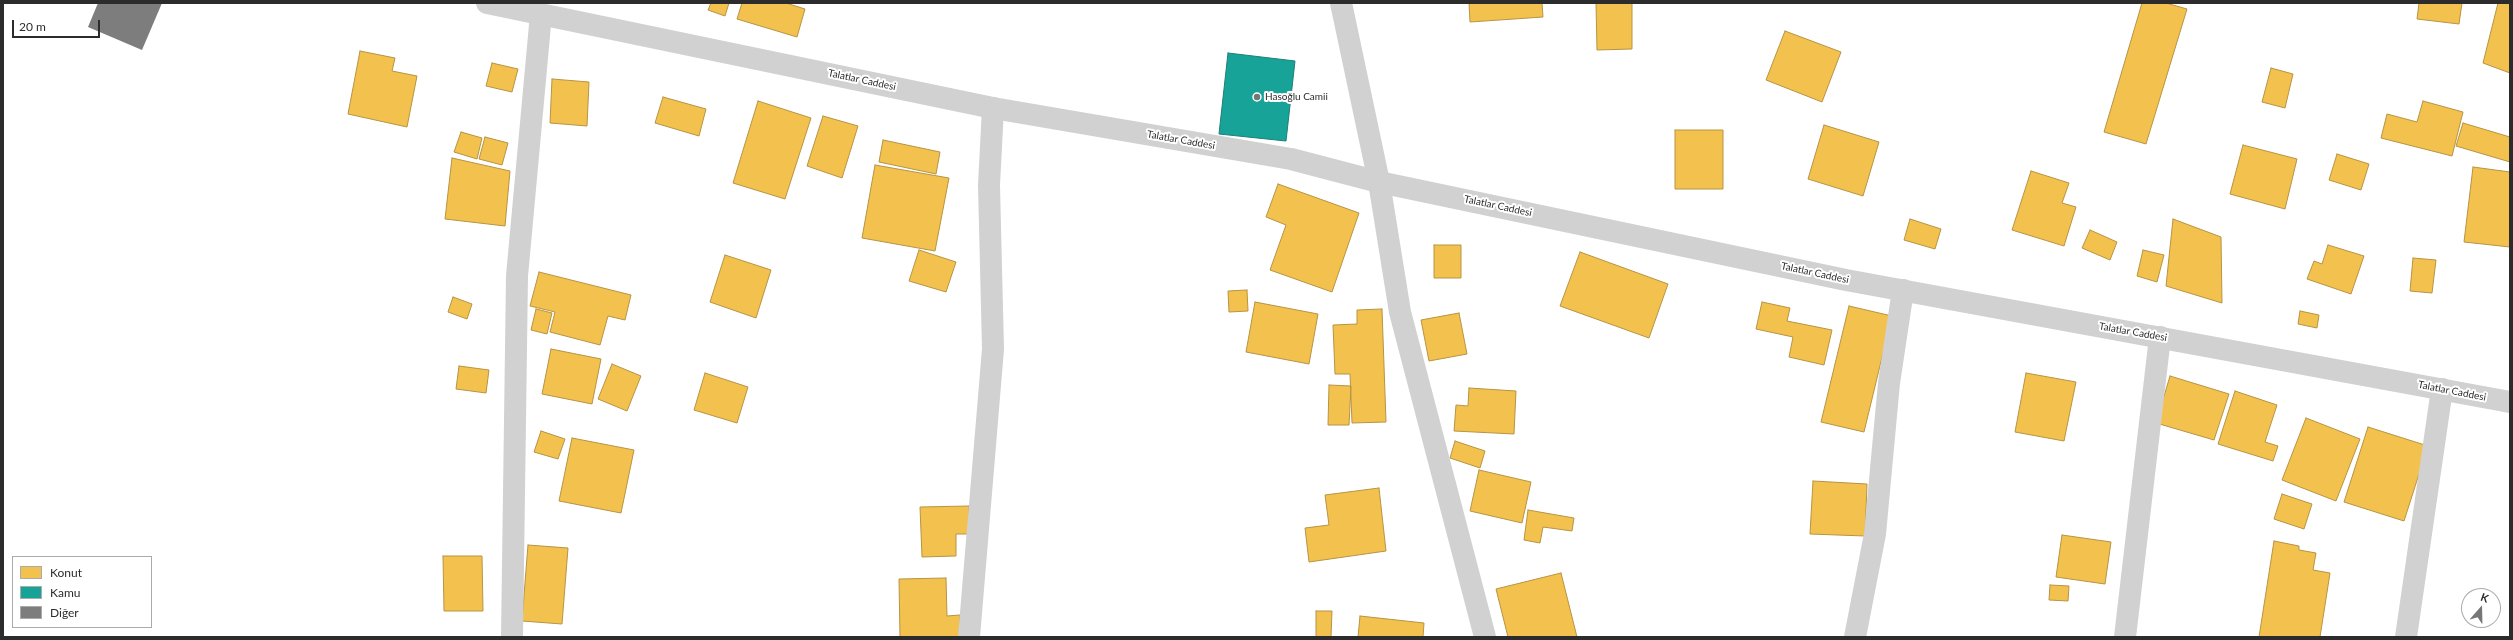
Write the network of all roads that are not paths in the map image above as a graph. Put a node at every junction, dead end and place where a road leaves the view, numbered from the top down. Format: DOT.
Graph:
graph roads {
  1 [pos="487,3"];
  2 [pos="1342,3"];
  3 [pos="541,14"];
  4 [pos="993,108"];
  5 [pos="1379,182"];
  6 [pos="1903,290"];
  7 [pos="2160,337"];
  8 [pos="2442,389"];
  9 [pos="2510,402"];
  10 [pos="512,637"];
  11 [pos="969,637"];
  12 [pos="1485,637"];
  13 [pos="1855,637"];
  14 [pos="2125,637"];
  15 [pos="2406,637"];
  1 -- 3 [label="street, Talatlar Caddesi"];
  2 -- 5 [label="street"];
  3 -- 4 [label="street, Talatlar Caddesi"];
  3 -- 10 [label="street"];
  4 -- 5 [label="street, Talatlar Caddesi"];
  4 -- 11 [label="street"];
  5 -- 6 [label="street, Talatlar Caddesi"];
  5 -- 12 [label="street"];
  6 -- 7 [label="street, Talatlar Caddesi"];
  6 -- 13 [label="street"];
  7 -- 8 [label="street, Talatlar Caddesi"];
  7 -- 14 [label="street"];
  8 -- 9 [label="street, Talatlar Caddesi"];
  8 -- 15 [label="street"];
}
